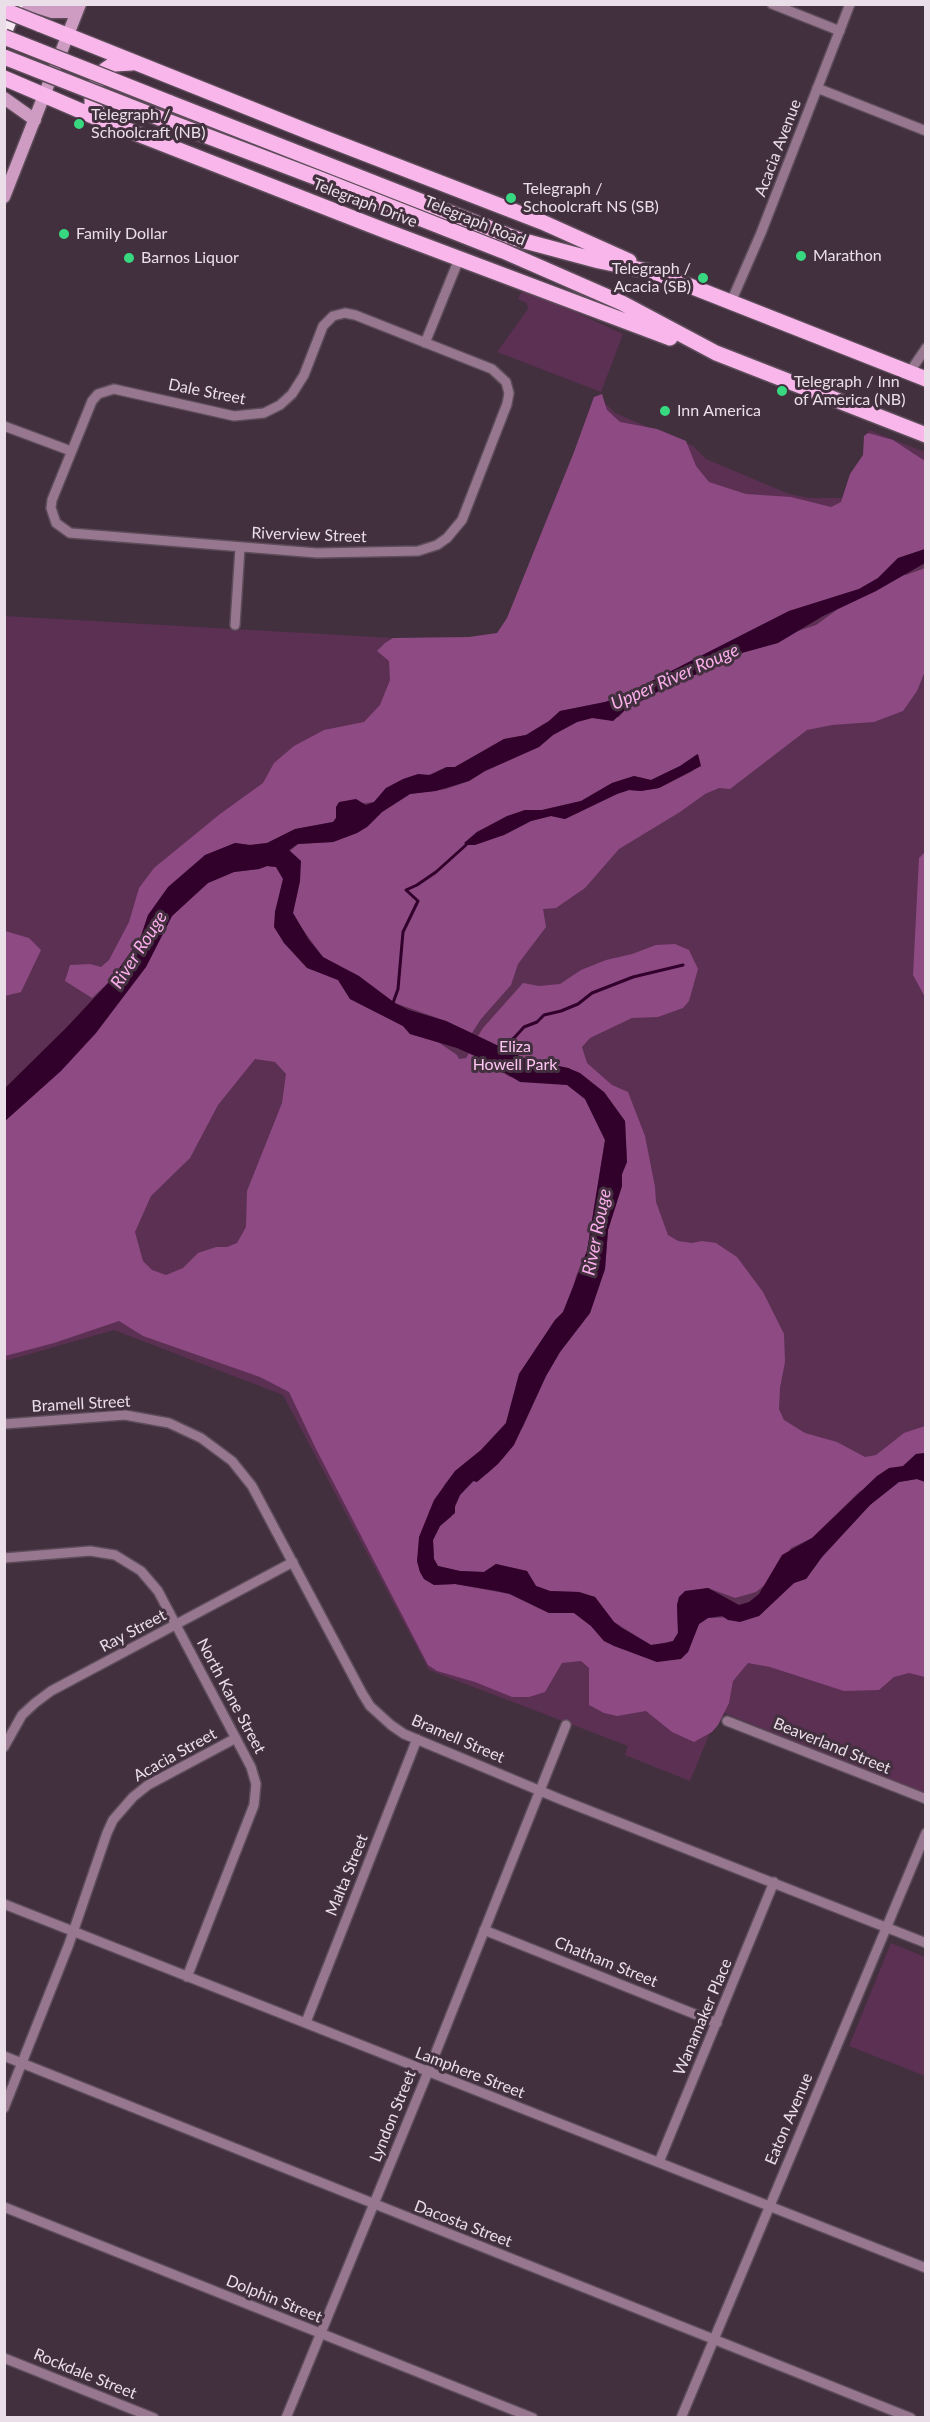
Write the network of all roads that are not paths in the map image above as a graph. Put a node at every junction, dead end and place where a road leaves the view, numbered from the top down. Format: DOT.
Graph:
graph roads {
  1 [pos="15,4"];
  2 [pos="27,4"];
  3 [pos="772,4"];
  4 [pos="850,4"];
  5 [pos="78,8"];
  6 [pos="4,10"];
  7 [pos="41,17"];
  8 [pos="840,31"];
  9 [pos="4,32"];
  10 [pos="68,35"];
  11 [pos="4,37"];
  12 [pos="4,57"];
  13 [pos="135,63"];
  14 [pos="11,80"];
  15 [pos="817,88"];
  16 [pos="45,94"];
  17 [pos="7,100"];
  18 [pos="35,120"];
  19 [pos="102,120"];
  20 [pos="926,131"];
  21 [pos="4,197"];
  22 [pos="459,259"];
  23 [pos="657,273"];
  24 [pos="731,302"];
  25 [pos="425,343"];
  26 [pos="926,348"];
  27 [pos="716,354"];
  28 [pos="909,373"];
  29 [pos="926,379"];
  30 [pos="4,426"];
  31 [pos="926,435"];
  32 [pos="71,452"];
  33 [pos="240,548"];
  34 [pos="235,625"];
  35 [pos="4,1424"];
  36 [pos="4,1558"];
  37 [pos="293,1562"];
  38 [pos="176,1625"];
  39 [pos="727,1721"];
  40 [pos="566,1725"];
  41 [pos="236,1738"];
  42 [pos="417,1739"];
  43 [pos="4,1746"];
  44 [pos="540,1790"];
  45 [pos="926,1799"];
  46 [pos="926,1833"];
  47 [pos="774,1882"];
  48 [pos="4,1904"];
  49 [pos="886,1926"];
  50 [pos="484,1930"];
  51 [pos="74,1931"];
  52 [pos="926,1942"];
  53 [pos="187,1977"];
  54 [pos="306,2022"];
  55 [pos="717,2023"];
  56 [pos="4,2056"];
  57 [pos="22,2063"];
  58 [pos="428,2072"];
  59 [pos="4,2108"];
  60 [pos="659,2162"];
  61 [pos="374,2205"];
  62 [pos="4,2207"];
  63 [pos="770,2207"];
  64 [pos="926,2268"];
  65 [pos="320,2334"];
  66 [pos="714,2339"];
  67 [pos="4,2358"];
  68 [pos="154,2418"];
  69 [pos="286,2418"];
  70 [pos="533,2418"];
  71 [pos="681,2418"];
  72 [pos="911,2418"];
  1 -- 9 [label="highway"];
  2 -- 7 [label="main road"];
  3 -- 8 [label="street"];
  4 -- 8 [label="street, Acacia Avenue"];
  5 -- 7 [label="main road"];
  5 -- 10 [label="main road"];
  6 -- 7 [label="main road, bridge"];
  7 -- 10 [label="main road"];
  8 -- 15 [label="street, Acacia Avenue"];
  10 -- 13 [label="main road"];
  10 -- 16 [label="main road"];
  11 -- 23 [label="main road, Telegraph Road, bridge"];
  12 -- 27 [label="main road, Telegraph Road, bridge"];
  13 -- 19 [label="main road"];
  13 -- 23 [label="main road"];
  14 -- 16 [label="main road, Telegraph Drive"];
  15 -- 20 [label="street"];
  15 -- 24 [label="street, Acacia Avenue"];
  16 -- 18 [label="main road"];
  16 -- 19 [label="main road, Telegraph Drive"];
  17 -- 18 [label="main road"];
  18 -- 21 [label="main road"];
  19 -- 22 [label="main road, Telegraph Drive"];
  22 -- 25 [label="street"];
  22 -- 27 [label="main road, Telegraph Drive"];
  23 -- 24 [label="main road, Telegraph Road"];
  24 -- 28 [label="main road, Telegraph Road"];
  25 -- 32 [label="street, Dale Street"];
  25 -- 33 [label="street, Riverview Street"];
  26 -- 28 [label="street"];
  27 -- 31 [label="main road, Telegraph Road"];
  28 -- 29 [label="main road, Telegraph Road"];
  30 -- 32 [label="street"];
  32 -- 33 [label="street, Riverview Street"];
  33 -- 34 [label="street"];
  35 -- 37 [label="street, Bramell Street"];
  36 -- 38 [label="street, North Kane Street"];
  37 -- 38 [label="street, Ray Street"];
  37 -- 42 [label="street, Bramell Street"];
  38 -- 41 [label="street, North Kane Street"];
  38 -- 43 [label="street, Ray Street"];
  39 -- 45 [label="street, Beaverland Street"];
  40 -- 44 [label="street, Lyndon Street"];
  41 -- 51 [label="street, Acacia Street"];
  41 -- 53 [label="street, North Kane Street"];
  42 -- 44 [label="street, Bramell Street"];
  42 -- 54 [label="street, Malta Street"];
  44 -- 47 [label="street, Bramell Street"];
  44 -- 50 [label="street, Lyndon Street"];
  46 -- 49 [label="street, Eaton Avenue"];
  47 -- 49 [label="street, Bramell Street"];
  47 -- 55 [label="street, Wanamaker Place"];
  48 -- 51 [label="street, Lamphere Street"];
  49 -- 52 [label="street, Bramell Street"];
  49 -- 63 [label="street, Eaton Avenue"];
  50 -- 55 [label="street, Chatham Street"];
  50 -- 58 [label="street, Lyndon Street"];
  51 -- 53 [label="street, Lamphere Street"];
  51 -- 57 [label="street"];
  53 -- 54 [label="street, Lamphere Street"];
  54 -- 58 [label="street, Lamphere Street"];
  55 -- 60 [label="street, Wanamaker Place"];
  56 -- 57 [label="street, Dacosta Street"];
  57 -- 59 [label="street"];
  57 -- 61 [label="street, Dacosta Street"];
  58 -- 60 [label="street, Lamphere Street"];
  58 -- 61 [label="street, Lyndon Street"];
  60 -- 63 [label="street, Lamphere Street"];
  61 -- 65 [label="street, Lyndon Street"];
  61 -- 66 [label="street, Dacosta Street"];
  62 -- 65 [label="street, Dolphin Street"];
  63 -- 64 [label="street, Lamphere Street"];
  63 -- 66 [label="street, Eaton Avenue"];
  65 -- 69 [label="street, Lyndon Street"];
  65 -- 70 [label="street, Dolphin Street"];
  66 -- 71 [label="street, Eaton Avenue"];
  66 -- 72 [label="street, Dacosta Street"];
  67 -- 68 [label="street, Rockdale Street"];
}
